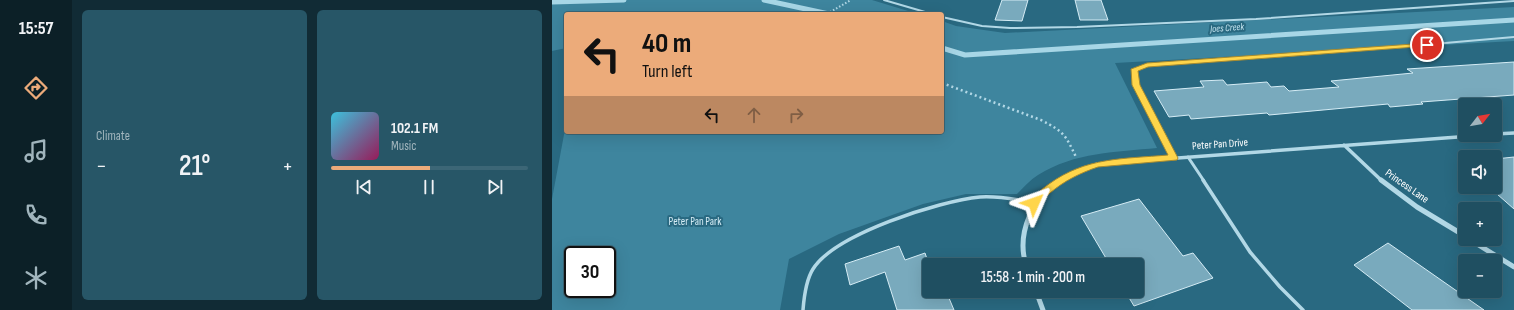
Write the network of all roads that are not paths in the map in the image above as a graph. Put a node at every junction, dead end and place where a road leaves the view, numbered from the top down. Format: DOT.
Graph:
graph roads {
  1 [pos="884,0"];
  2 [pos="1514,1"];
  3 [pos="925,12"];
  4 [pos="944,17"];
  5 [pos="1514,37"];
  6 [pos="1514,133"];
  7 [pos="1502,134"];
  8 [pos="1458,137"];
  9 [pos="1344,145"];
  10 [pos="1188,156"];
  11 [pos="1173,158"];
  12 [pos="1034,203"];
  13 [pos="1458,232"];
  14 [pos="1480,246"];
  15 [pos="1023,258"];
  16 [pos="1514,267"];
  17 [pos="1039,298"];
  18 [pos="803,310"];
  19 [pos="1043,310"];
  20 [pos="1304,310"];
  1 -- 3 [label="lane"];
  2 -- 4 [label="lane"];
  5 -- 11 [label="lane"];
  6 -- 7 [label="street"];
  8 -- 9 [label="street, Peter Pan Drive"];
  9 -- 10 [label="street, Peter Pan Drive"];
  9 -- 13 [label="street, Princess Lane"];
  10 -- 11 [label="street, Peter Pan Drive"];
  10 -- 20 [label="lane"];
  11 -- 12 [label="street, Peter Pan Drive"];
  12 -- 15 [label="street, Peter Pan Drive"];
  12 -- 18 [label="lane"];
  14 -- 16 [label="street"];
  17 -- 19 [label="street"];
}
